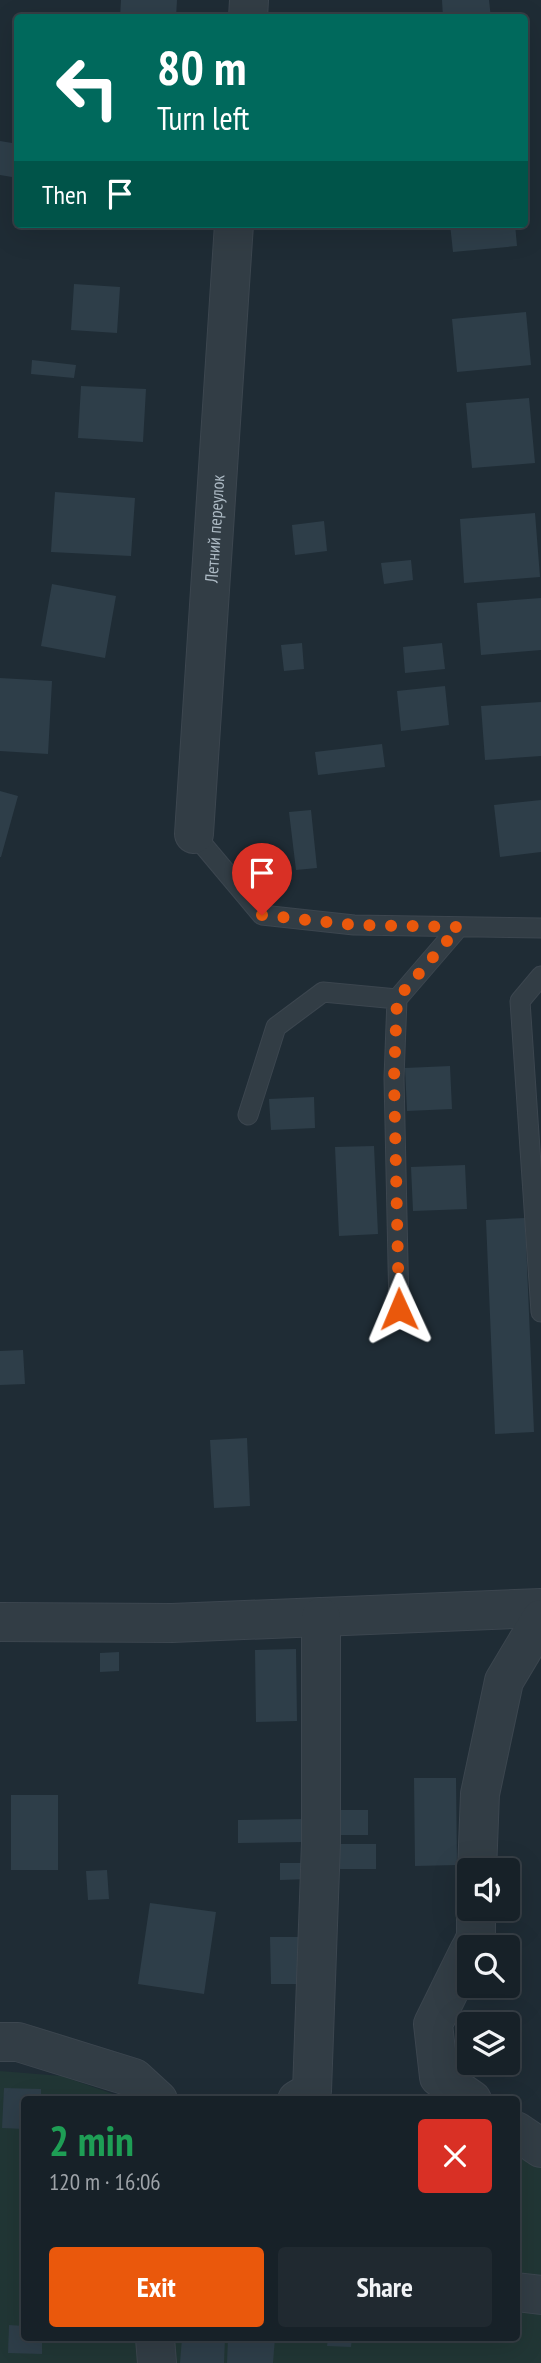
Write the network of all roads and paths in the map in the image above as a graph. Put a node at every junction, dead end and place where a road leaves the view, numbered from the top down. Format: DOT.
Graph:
graph roads {
  1 [pos="234,228"];
  2 [pos="194,834"];
  3 [pos="459,927"];
  4 [pos="541,928"];
  5 [pos="541,976"];
  6 [pos="397,999"];
  7 [pos="248,1115"];
  8 [pos="399,1309"];
  9 [pos="541,1312"];
  10 [pos="541,1608"];
  11 [pos="321,1616"];
  12 [pos="541,1619"];
  13 [pos="0,1622"];
  14 [pos="478,1858"];
  15 [pos="457,1975"];
  16 [pos="0,2042"];
  17 [pos="154,2096"];
  18 [pos="304,2096"];
  19 [pos="466,2096"];
  20 [pos="520,2134"];
  21 [pos="541,2148"];
  22 [pos="520,2292"];
  23 [pos="541,2295"];
  24 [pos="155,2341"];
  25 [pos="157,2363"];
  1 -- 2 [label="street, Летний переулок"];
  2 -- 3 [label="lane"];
  3 -- 4 [label="lane"];
  3 -- 6 [label="lane"];
  5 -- 9 [label="lane"];
  6 -- 7 [label="lane"];
  6 -- 8 [label="lane"];
  10 -- 11 [label="street"];
  11 -- 13 [label="street"];
  11 -- 18 [label="street"];
  12 -- 14 [label="street"];
  15 -- 19 [label="street"];
  16 -- 17 [label="street"];
  20 -- 21 [label="street"];
  22 -- 23 [label="street"];
  24 -- 25 [label="street"];
}
